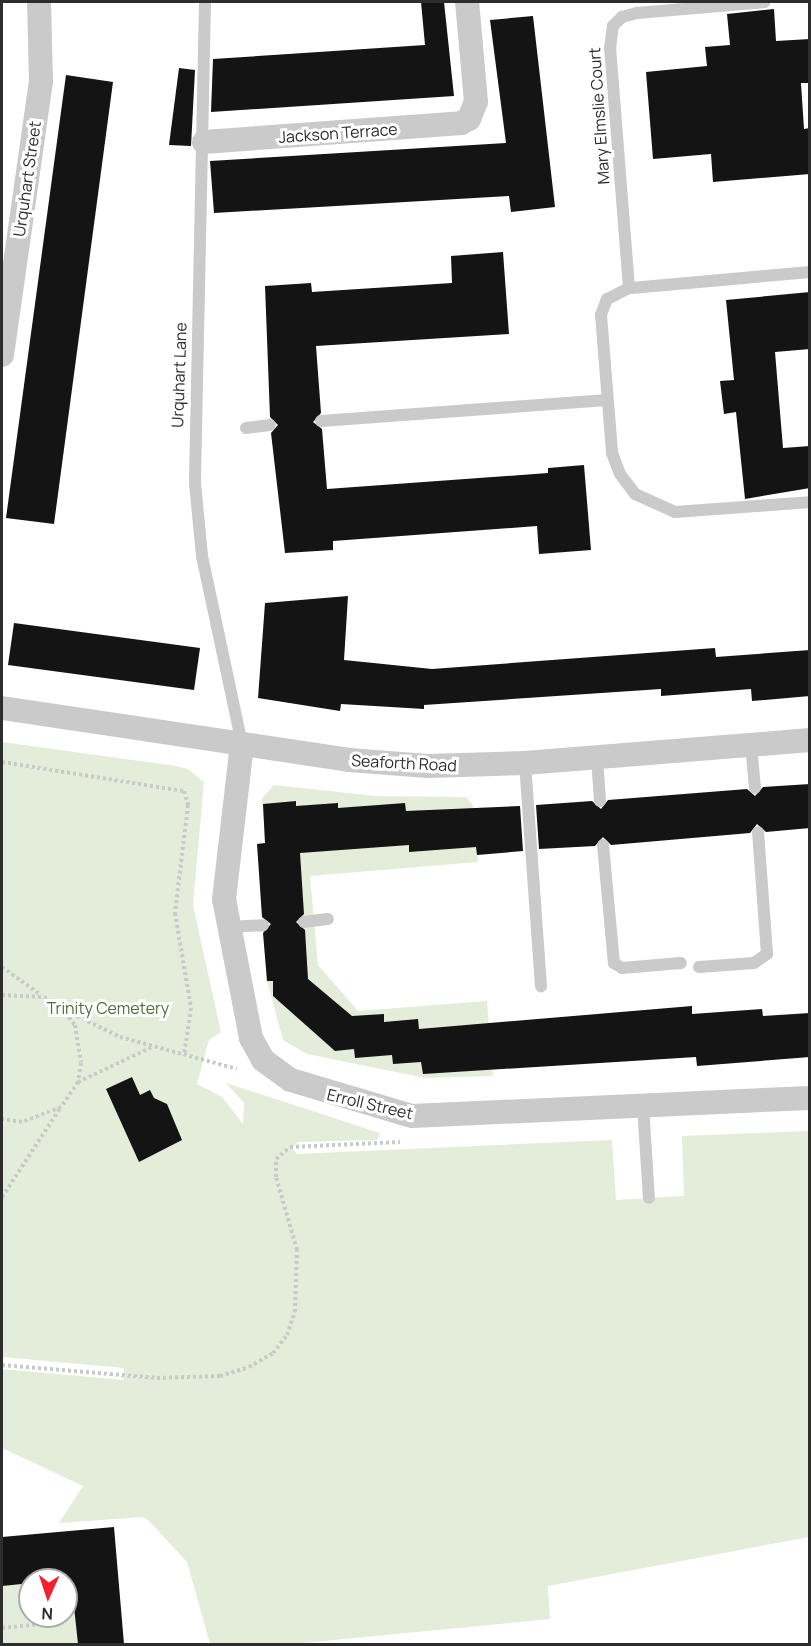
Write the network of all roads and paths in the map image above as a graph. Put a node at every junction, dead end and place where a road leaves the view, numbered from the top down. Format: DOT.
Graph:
graph roads {
  1 [pos="39,2"];
  2 [pos="205,2"];
  3 [pos="467,2"];
  4 [pos="765,2"];
  5 [pos="204,142"];
  6 [pos="810,272"];
  7 [pos="629,288"];
  8 [pos="2,355"];
  9 [pos="607,400"];
  10 [pos="321,421"];
  11 [pos="270,425"];
  12 [pos="246,428"];
  13 [pos="810,502"];
  14 [pos="2,708"];
  15 [pos="810,740"];
  16 [pos="242,744"];
  17 [pos="751,745"];
  18 [pos="597,758"];
  19 [pos="2,762"];
  20 [pos="525,763"];
  21 [pos="755,788"];
  22 [pos="600,801"];
  23 [pos="758,832"];
  24 [pos="603,845"];
  25 [pos="328,919"];
  26 [pos="304,922"];
  27 [pos="263,925"];
  28 [pos="229,927"];
  29 [pos="681,963"];
  30 [pos="2,967"];
  31 [pos="699,967"];
  32 [pos="541,986"];
  33 [pos="2,995"];
  34 [pos="44,997"];
  35 [pos="61,1008"];
  36 [pos="153,1047"];
  37 [pos="184,1055"];
  38 [pos="204,1060"];
  39 [pos="78,1082"];
  40 [pos="810,1098"];
  41 [pos="643,1106"];
  42 [pos="62,1107"];
  43 [pos="2,1119"];
  44 [pos="411,1141"];
  45 [pos="2,1197"];
  46 [pos="649,1198"];
  47 [pos="2,1365"];
  48 [pos="18,1626"];
  49 [pos="2,1628"];
  1 -- 8 [label="street, Urquhart Street"];
  2 -- 5 [label="lane, Urquhart Lane"];
  3 -- 5 [label="street, Jackson Terrace"];
  4 -- 7 [label="lane, Mary Elmslie Court"];
  5 -- 16 [label="lane, Urquhart Lane"];
  6 -- 7 [label="lane"];
  7 -- 9 [label="lane"];
  9 -- 10 [label="lane"];
  9 -- 13 [label="lane"];
  11 -- 12 [label="lane"];
  14 -- 16 [label="street, Seaforth Road"];
  15 -- 17 [label="street, Seaforth Road"];
  16 -- 20 [label="street, Seaforth Road"];
  16 -- 28 [label="street, Erroll Street"];
  17 -- 18 [label="street, Seaforth Road"];
  17 -- 21 [label="lane"];
  18 -- 20 [label="street, Seaforth Road"];
  18 -- 22 [label="lane"];
  19 -- 37 [label="path"];
  20 -- 32 [label="lane"];
  23 -- 31 [label="lane"];
  24 -- 29 [label="lane"];
  25 -- 26 [label="lane"];
  27 -- 28 [label="lane"];
  28 -- 41 [label="street, Erroll Street"];
  30 -- 34 [label="path"];
  33 -- 34 [label="path"];
  34 -- 35 [label="path"];
  35 -- 36 [label="path"];
  35 -- 39 [label="path"];
  36 -- 37 [label="path"];
  36 -- 39 [label="path"];
  37 -- 38 [label="path"];
  39 -- 42 [label="path"];
  40 -- 41 [label="street, Erroll Street"];
  41 -- 46 [label="lane"];
  42 -- 43 [label="path"];
  42 -- 45 [label="path"];
  44 -- 47 [label="path"];
  48 -- 49 [label="path"];
}
